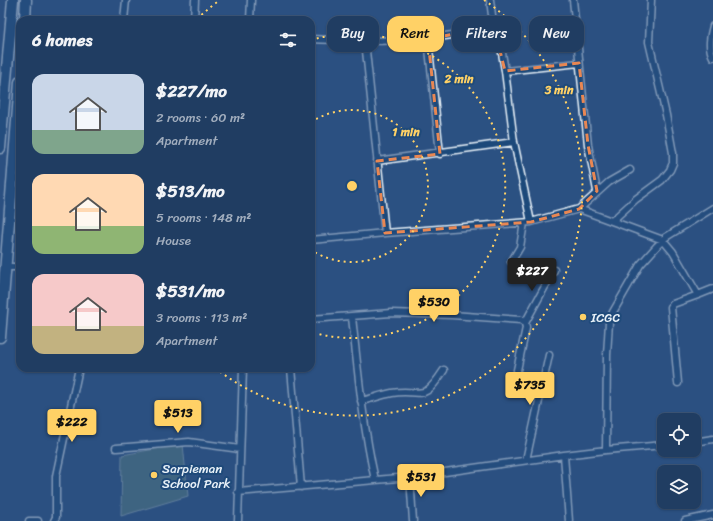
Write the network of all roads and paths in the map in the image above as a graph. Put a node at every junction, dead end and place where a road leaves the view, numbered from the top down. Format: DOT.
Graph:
graph roads {
  1 [pos="13,0"];
  2 [pos="26,0"];
  3 [pos="126,0"];
  4 [pos="195,0"];
  5 [pos="251,0"];
  6 [pos="490,0"];
  7 [pos="573,0"];
  8 [pos="651,0"];
  9 [pos="25,16"];
  10 [pos="124,16"];
  11 [pos="194,16"];
  12 [pos="250,16"];
  13 [pos="492,16"];
  14 [pos="713,26"];
  15 [pos="315,39"];
  16 [pos="327,40"];
  17 [pos="366,52"];
  18 [pos="429,52"];
  19 [pos="502,52"];
  20 [pos="713,57"];
  21 [pos="579,63"];
  22 [pos="505,71"];
  23 [pos="16,131"];
  24 [pos="514,142"];
  25 [pos="0,148"];
  26 [pos="440,154"];
  27 [pos="377,162"];
  28 [pos="630,170"];
  29 [pos="597,192"];
  30 [pos="713,208"];
  31 [pos="579,209"];
  32 [pos="527,222"];
  33 [pos="612,222"];
  34 [pos="385,233"];
  35 [pos="315,240"];
  36 [pos="663,240"];
  37 [pos="511,262"];
  38 [pos="5,267"];
  39 [pos="16,267"];
  40 [pos="554,270"];
  41 [pos="713,289"];
  42 [pos="698,295"];
  43 [pos="352,317"];
  44 [pos="315,319"];
  45 [pos="526,323"];
  46 [pos="0,337"];
  47 [pos="550,355"];
  48 [pos="444,370"];
  49 [pos="517,370"];
  50 [pos="78,372"];
  51 [pos="243,372"];
  52 [pos="291,372"];
  53 [pos="678,383"];
  54 [pos="361,401"];
  55 [pos="713,439"];
  56 [pos="701,441"];
  57 [pos="657,446"];
  58 [pos="116,448"];
  59 [pos="240,449"];
  60 [pos="606,450"];
  61 [pos="564,455"];
  62 [pos="526,460"];
  63 [pos="410,477"];
  64 [pos="375,480"];
  65 [pos="301,487"];
  66 [pos="238,492"];
  67 [pos="712,517"];
  68 [pos="29,521"];
  69 [pos="38,521"];
  70 [pos="54,521"];
  71 [pos="238,521"];
  72 [pos="413,521"];
  73 [pos="569,521"];
  74 [pos="685,521"];
  1 -- 25 [label="highway"];
  2 -- 9 [label="highway"];
  3 -- 10 [label="street"];
  4 -- 11 [label="street"];
  5 -- 12 [label="street"];
  6 -- 13 [label="street"];
  7 -- 21 [label="street"];
  8 -- 33 [label="street"];
  14 -- 20 [label="street"];
  15 -- 16 [label="street"];
  17 -- 27 [label="street"];
  18 -- 26 [label="street"];
  19 -- 22 [label="street"];
  21 -- 22 [label="street"];
  21 -- 29 [label="street"];
  22 -- 24 [label="street"];
  23 -- 38 [label="highway"];
  24 -- 26 [label="street"];
  24 -- 32 [label="street"];
  26 -- 27 [label="street"];
  27 -- 34 [label="street"];
  28 -- 29 [label="street"];
  29 -- 31 [label="street"];
  30 -- 36 [label="street"];
  31 -- 32 [label="street"];
  31 -- 33 [label="street"];
  32 -- 34 [label="street"];
  32 -- 37 [label="street"];
  33 -- 36 [label="street"];
  34 -- 35 [label="street"];
  36 -- 42 [label="street"];
  36 -- 60 [label="street"];
  38 -- 39 [label="street"];
  38 -- 46 [label="highway"];
  40 -- 45 [label="street"];
  41 -- 42 [label="street"];
  42 -- 53 [label="street"];
  43 -- 44 [label="street"];
  43 -- 45 [label="street"];
  43 -- 54 [label="street"];
  45 -- 49 [label="street"];
  47 -- 62 [label="street"];
  48 -- 54 [label="street"];
  50 -- 70 [label="street"];
  51 -- 59 [label="street"];
  52 -- 65 [label="street"];
  54 -- 64 [label="street"];
  55 -- 56 [label="street"];
  57 -- 60 [label="street"];
  58 -- 59 [label="street"];
  59 -- 66 [label="street"];
  60 -- 61 [label="street"];
  61 -- 62 [label="street"];
  61 -- 73 [label="street"];
  62 -- 63 [label="street"];
  63 -- 64 [label="street"];
  63 -- 72 [label="street"];
  64 -- 65 [label="street"];
  65 -- 66 [label="street"];
  66 -- 71 [label="street"];
  67 -- 74 [label="street"];
  68 -- 69 [label="street"];
}
